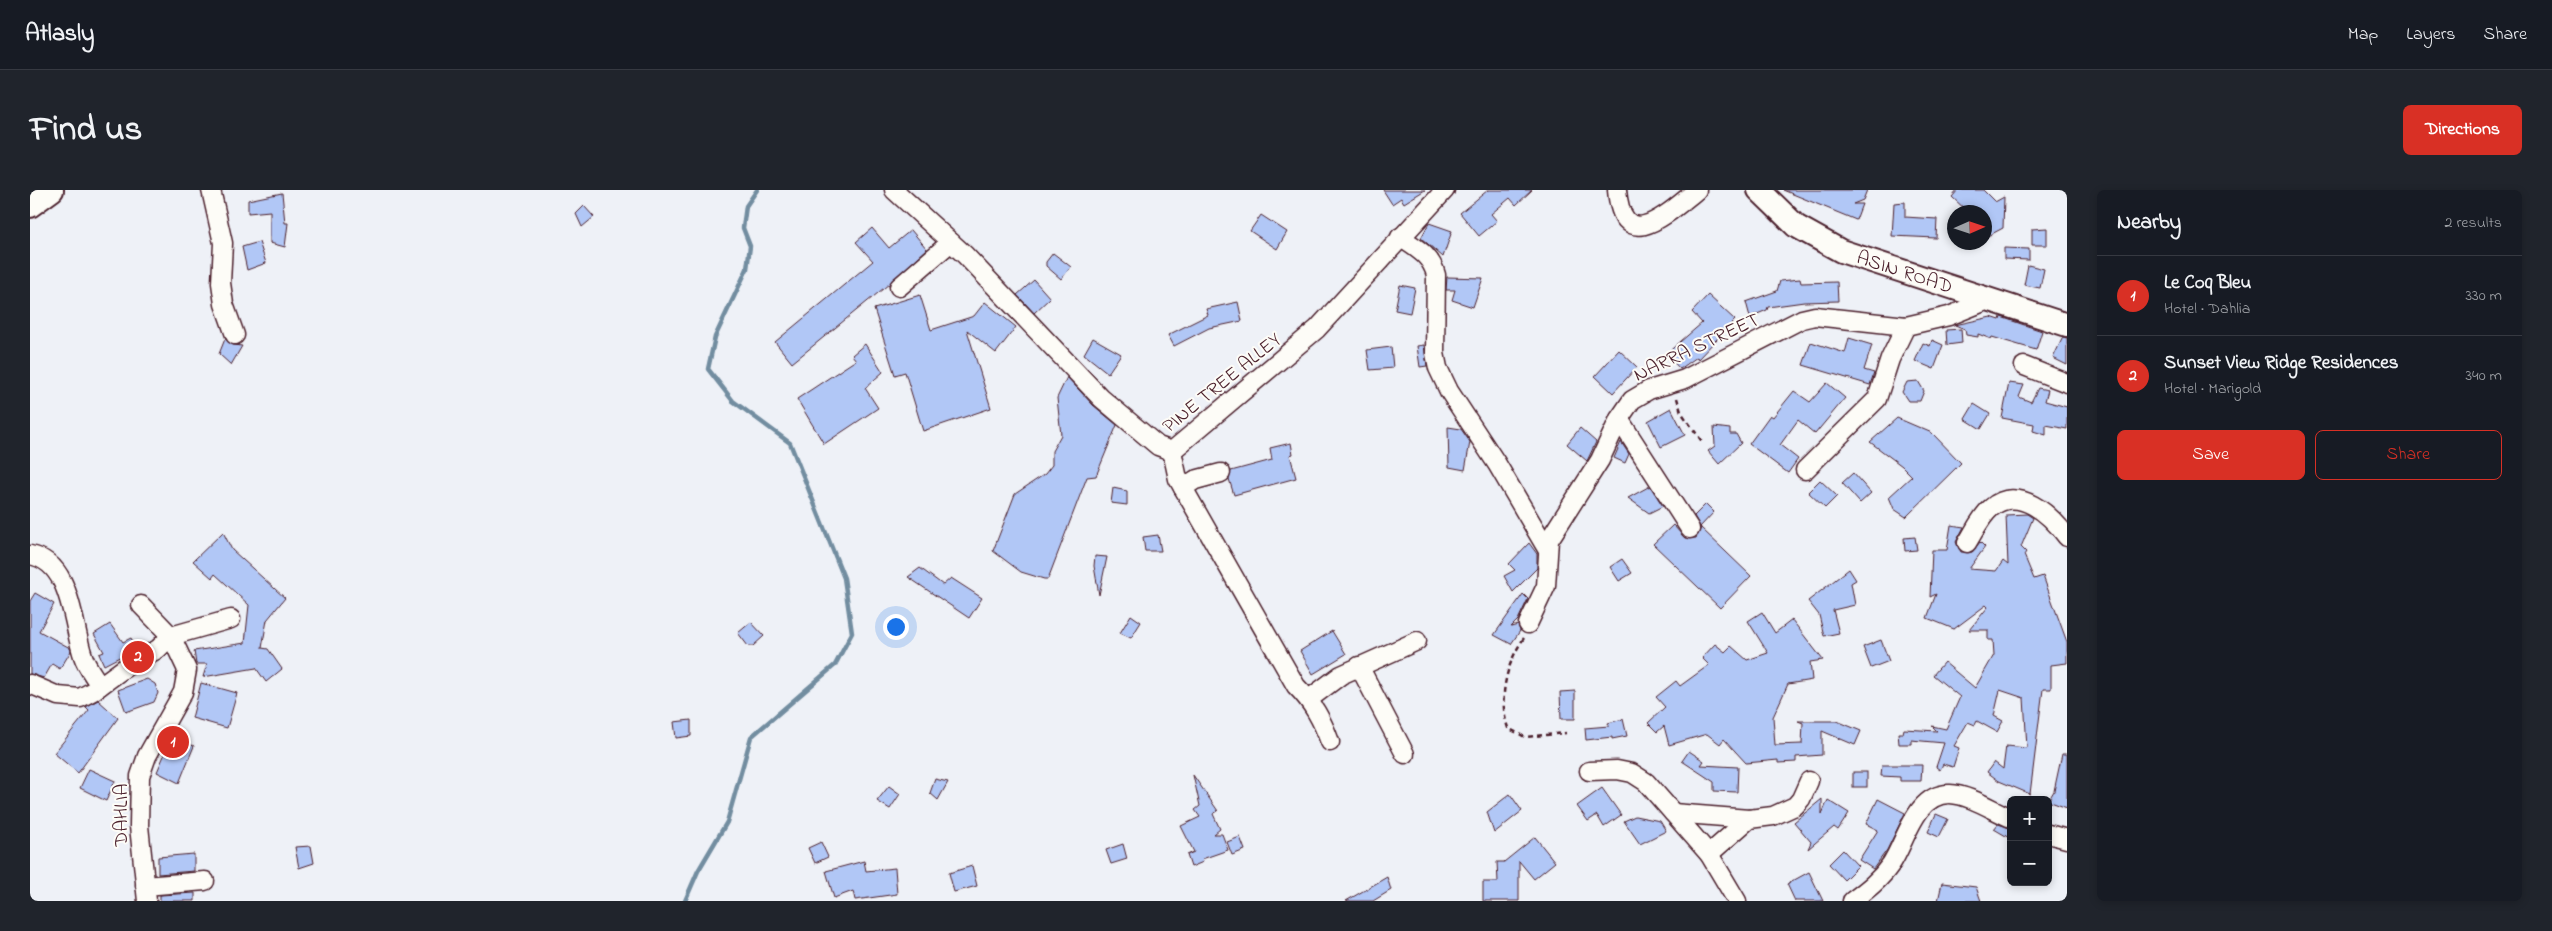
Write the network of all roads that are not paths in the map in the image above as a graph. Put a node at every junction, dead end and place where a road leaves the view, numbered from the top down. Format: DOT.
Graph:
graph roads {
  1 [pos="52,190"];
  2 [pos="211,190"];
  3 [pos="894,190"];
  4 [pos="1445,190"];
  5 [pos="1617,190"];
  6 [pos="1697,190"];
  7 [pos="1759,190"];
  8 [pos="30,206"];
  9 [pos="1400,237"];
  10 [pos="952,242"];
  11 [pos="899,287"];
  12 [pos="1991,299"];
  13 [pos="1906,326"];
  14 [pos="2067,326"];
  15 [pos="235,335"];
  16 [pos="2024,366"];
  17 [pos="2067,383"];
  18 [pos="1619,419"];
  19 [pos="1172,451"];
  20 [pos="1805,470"];
  21 [pos="1221,473"];
  22 [pos="1183,488"];
  23 [pos="1690,529"];
  24 [pos="2067,537"];
  25 [pos="1967,543"];
  26 [pos="1547,549"];
  27 [pos="30,555"];
  28 [pos="141,605"];
  29 [pos="231,619"];
  30 [pos="1528,624"];
  31 [pos="172,636"];
  32 [pos="1417,641"];
  33 [pos="1359,666"];
  34 [pos="30,684"];
  35 [pos="100,686"];
  36 [pos="1309,699"];
  37 [pos="1330,742"];
  38 [pos="1406,754"];
  39 [pos="1589,771"];
  40 [pos="1809,781"];
  41 [pos="1673,814"];
  42 [pos="2007,816"];
  43 [pos="1749,819"];
  44 [pos="2052,835"];
  45 [pos="2067,840"];
  46 [pos="1709,854"];
  47 [pos="205,881"];
  48 [pos="146,893"];
  49 [pos="1737,901"];
  50 [pos="1852,901"];
  1 -- 8 [label="main road"];
  2 -- 15 [label="street"];
  3 -- 10 [label="street, PINE TREE ALLEY"];
  4 -- 9 [label="street, PINE TREE ALLEY"];
  5 -- 6 [label="street"];
  7 -- 12 [label="main road, ASIN ROAD"];
  9 -- 19 [label="street, PINE TREE ALLEY"];
  9 -- 26 [label="street"];
  10 -- 11 [label="street"];
  10 -- 19 [label="street, PINE TREE ALLEY"];
  12 -- 13 [label="street, NARRA STREET"];
  12 -- 14 [label="main road, ASIN ROAD"];
  13 -- 18 [label="street, NARRA STREET"];
  13 -- 20 [label="street"];
  16 -- 17 [label="street"];
  18 -- 23 [label="street"];
  18 -- 26 [label="street, NARRA STREET"];
  19 -- 22 [label="street"];
  21 -- 22 [label="street"];
  22 -- 36 [label="street"];
  24 -- 25 [label="street"];
  26 -- 30 [label="street, NARRA STREET"];
  27 -- 35 [label="street"];
  28 -- 31 [label="street, DAHLIA"];
  29 -- 31 [label="street"];
  31 -- 35 [label="street"];
  31 -- 48 [label="street, DAHLIA"];
  32 -- 33 [label="street"];
  33 -- 36 [label="street"];
  33 -- 38 [label="street"];
  34 -- 35 [label="street"];
  36 -- 37 [label="street"];
  39 -- 41 [label="street"];
  40 -- 43 [label="street"];
  41 -- 43 [label="street"];
  41 -- 46 [label="street"];
  42 -- 50 [label="street"];
  43 -- 46 [label="street"];
  44 -- 45 [label="street"];
  46 -- 49 [label="street"];
  47 -- 48 [label="street"];
}
